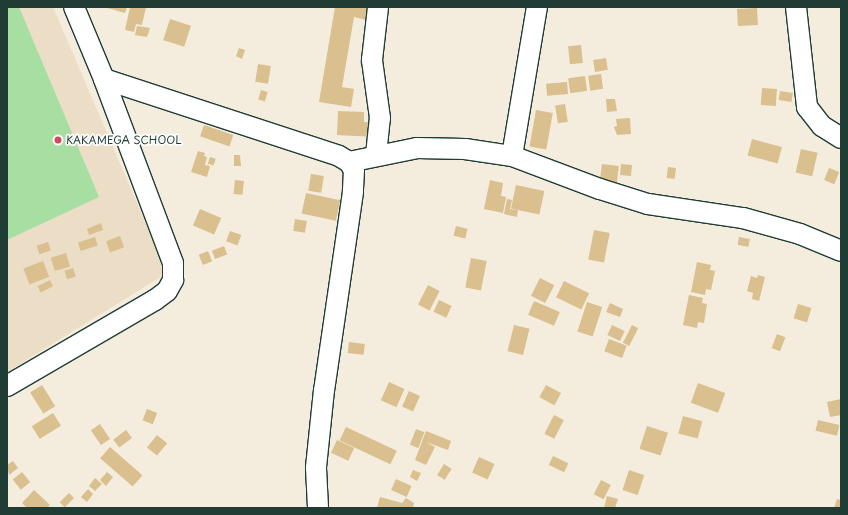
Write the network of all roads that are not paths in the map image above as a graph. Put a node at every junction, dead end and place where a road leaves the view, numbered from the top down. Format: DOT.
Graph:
graph roads {
  1 [pos="74,7"];
  2 [pos="378,7"];
  3 [pos="537,7"];
  4 [pos="796,7"];
  5 [pos="104,79"];
  6 [pos="841,138"];
  7 [pos="376,155"];
  8 [pos="512,156"];
  9 [pos="349,162"];
  10 [pos="839,247"];
  11 [pos="7,386"];
  12 [pos="318,508"];
  1 -- 5 [label="street"];
  2 -- 7 [label="street"];
  3 -- 8 [label="street"];
  4 -- 6 [label="street"];
  5 -- 9 [label="street"];
  5 -- 11 [label="street"];
  7 -- 8 [label="street"];
  7 -- 9 [label="street"];
  8 -- 10 [label="street"];
  9 -- 12 [label="street"];
}
